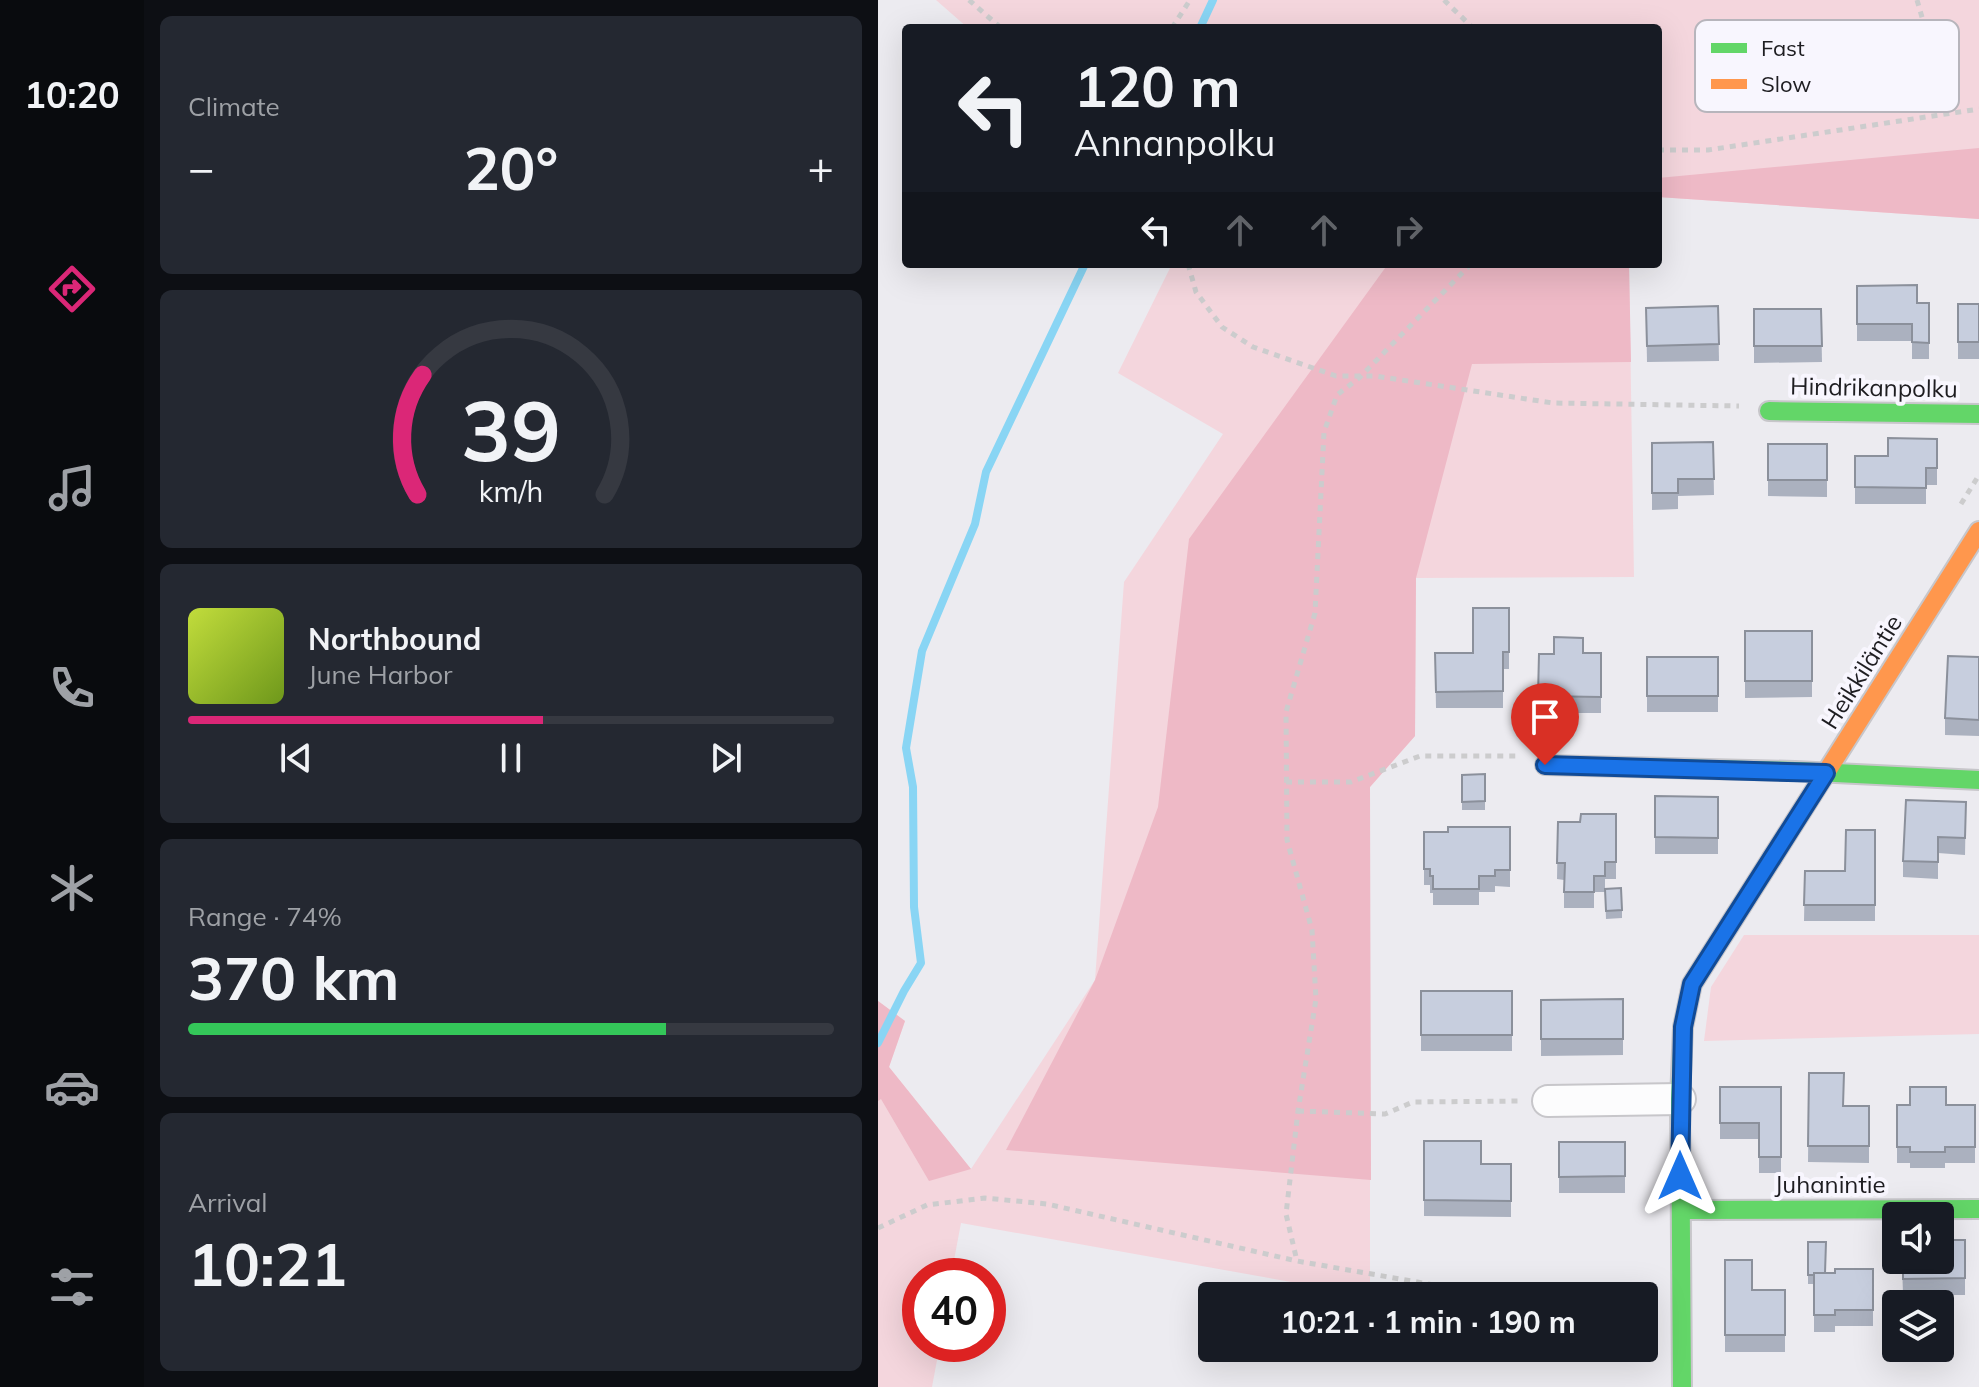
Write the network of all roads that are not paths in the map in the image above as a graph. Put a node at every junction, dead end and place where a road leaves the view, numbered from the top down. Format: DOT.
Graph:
graph roads {
  1 [pos="1769,411"];
  2 [pos="1979,414"];
  3 [pos="1979,531"];
  4 [pos="1545,765"];
  5 [pos="1826,773"];
  6 [pos="1979,780"];
  7 [pos="1680,1099"];
  8 [pos="1548,1101"];
  9 [pos="1979,1209"];
  10 [pos="1681,1210"];
  11 [pos="1682,1387"];
  1 -- 2 [label="street, Hindrikanpolku"];
  3 -- 5 [label="street, Heikkiläntie"];
  4 -- 5 [label="street"];
  5 -- 6 [label="street"];
  5 -- 7 [label="street, Heikkiläntie"];
  7 -- 8 [label="street"];
  7 -- 10 [label="street, Heikkiläntie"];
  9 -- 10 [label="street, Juhanintie"];
  10 -- 11 [label="street, Heikkiläntie"];
}
